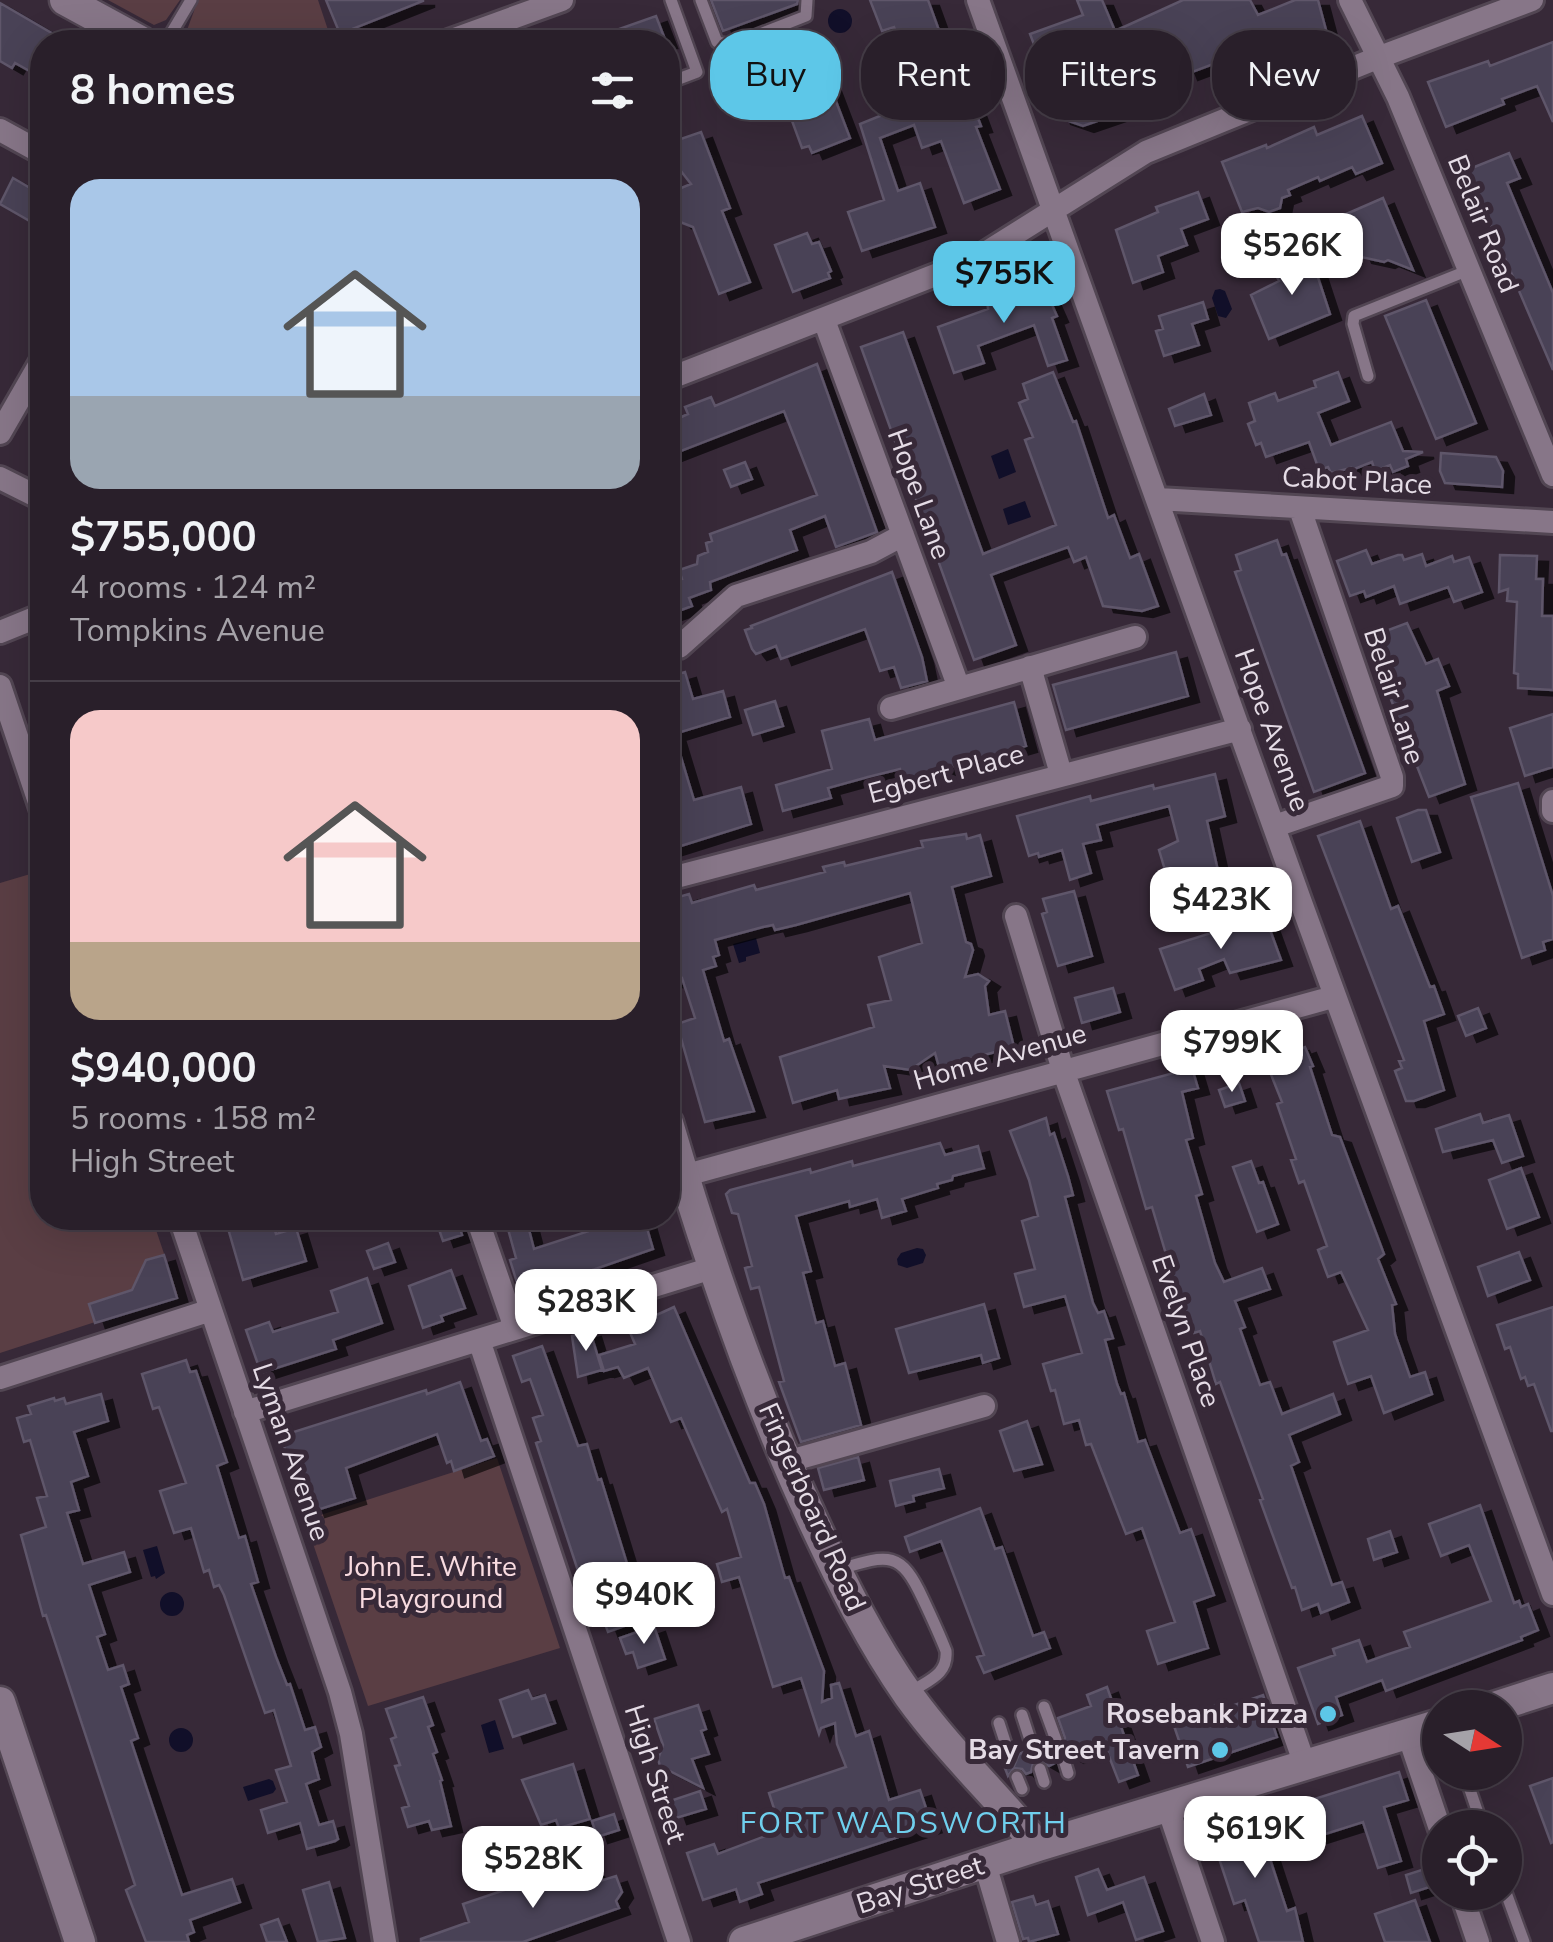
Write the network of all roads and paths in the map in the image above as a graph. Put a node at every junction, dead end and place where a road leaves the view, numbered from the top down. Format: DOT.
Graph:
graph roads {
  1 [pos="65,0"];
  2 [pos="191,0"];
  3 [pos="562,0"];
  4 [pos="671,0"];
  5 [pos="700,0"];
  6 [pos="807,0"];
  7 [pos="978,0"];
  8 [pos="1350,0"];
  9 [pos="1532,0"];
  10 [pos="120,30"];
  11 [pos="173,30"];
  12 [pos="479,30"];
  13 [pos="1377,58"];
  14 [pos="680,78"];
  15 [pos="0,130"];
  16 [pos="30,147"];
  17 [pos="1052,210"];
  18 [pos="1470,270"];
  19 [pos="824,320"];
  20 [pos="680,374"];
  21 [pos="1368,376"];
  22 [pos="30,381"];
  23 [pos="0,433"];
  24 [pos="1553,476"];
  25 [pos="0,478"];
  26 [pos="30,493"];
  27 [pos="1158,499"];
  28 [pos="1300,509"];
  29 [pos="1553,522"];
  30 [pos="902,536"];
  31 [pos="30,619"];
  32 [pos="0,632"];
  33 [pos="1135,637"];
  34 [pos="680,647"];
  35 [pos="1030,667"];
  36 [pos="0,686"];
  37 [pos="959,688"];
  38 [pos="891,708"];
  39 [pos="1240,729"];
  40 [pos="1061,774"];
  41 [pos="30,775"];
  42 [pos="1553,801"];
  43 [pos="1553,811"];
  44 [pos="1275,826"];
  45 [pos="680,876"];
  46 [pos="1016,916"];
  47 [pos="1333,996"];
  48 [pos="1063,1070"];
  49 [pos="680,1165"];
  50 [pos="683,1176"];
  51 [pos="184,1230"];
  52 [pos="481,1230"];
  53 [pos="712,1268"];
  54 [pos="211,1310"];
  55 [pos="514,1328"];
  56 [pos="479,1340"];
  57 [pos="0,1378"];
  58 [pos="984,1406"];
  59 [pos="245,1412"];
  60 [pos="786,1462"];
  61 [pos="836,1570"];
  62 [pos="1553,1594"];
  63 [pos="1553,1688"];
  64 [pos="908,1694"];
  65 [pos="1522,1698"];
  66 [pos="0,1702"];
  67 [pos="1044,1707"];
  68 [pos="1022,1715"];
  69 [pos="999,1724"];
  70 [pos="1422,1730"];
  71 [pos="1408,1734"];
  72 [pos="1056,1740"];
  73 [pos="1033,1749"];
  74 [pos="1010,1757"];
  75 [pos="1306,1765"];
  76 [pos="1168,1808"];
  77 [pos="1434,1810"];
  78 [pos="1038,1846"];
  79 [pos="985,1864"];
  80 [pos="1467,1910"];
  81 [pos="1512,1910"];
  82 [pos="80,1942"];
  83 [pos="385,1942"];
  84 [pos="679,1942"];
  85 [pos="744,1942"];
  86 [pos="1008,1942"];
  87 [pos="1214,1942"];
  88 [pos="1478,1942"];
  89 [pos="1524,1942"];
  1 -- 10 [label="main road"];
  2 -- 11 [label="lane"];
  3 -- 12 [label="street"];
  4 -- 14 [label="lane"];
  5 -- 6 [label="lane"];
  7 -- 17 [label="street, Hope Avenue"];
  8 -- 13 [label="street, Belair Road"];
  9 -- 13 [label="street"];
  13 -- 17 [label="street"];
  13 -- 18 [label="street, Belair Road"];
  15 -- 16 [label="street"];
  17 -- 19 [label="street"];
  17 -- 27 [label="street, Hope Avenue"];
  18 -- 21 [label="lane"];
  18 -- 24 [label="street, Belair Road"];
  19 -- 20 [label="street"];
  19 -- 30 [label="street, Hope Lane"];
  22 -- 23 [label="street"];
  25 -- 26 [label="street"];
  27 -- 28 [label="street, Cabot Place"];
  27 -- 39 [label="street, Hope Avenue"];
  28 -- 29 [label="street, Cabot Place"];
  28 -- 44 [label="street, Belair Lane"];
  30 -- 34 [label="street"];
  30 -- 37 [label="street, Hope Lane"];
  31 -- 32 [label="street"];
  33 -- 35 [label="street"];
  35 -- 37 [label="street"];
  35 -- 40 [label="street"];
  36 -- 41 [label="street"];
  37 -- 38 [label="street"];
  39 -- 40 [label="street, Egbert Place"];
  39 -- 44 [label="street, Hope Avenue"];
  40 -- 45 [label="street, Egbert Place"];
  42 -- 43 [label="street"];
  44 -- 47 [label="street, Hope Avenue"];
  46 -- 48 [label="street, Evelyn Place"];
  47 -- 48 [label="street, Home Avenue"];
  47 -- 62 [label="street, Hope Avenue"];
  48 -- 50 [label="street, Home Avenue"];
  48 -- 75 [label="street, Evelyn Place"];
  49 -- 50 [label="main road, Fingerboard Road"];
  50 -- 53 [label="main road, Fingerboard Road"];
  51 -- 54 [label="street, Lyman Avenue"];
  52 -- 55 [label="street"];
  53 -- 55 [label="street"];
  53 -- 60 [label="main road, Fingerboard Road"];
  54 -- 57 [label="street"];
  54 -- 59 [label="street, Lyman Avenue"];
  55 -- 56 [label="street"];
  56 -- 59 [label="street"];
  56 -- 84 [label="street, High Street"];
  58 -- 60 [label="street"];
  59 -- 83 [label="street, Lyman Avenue"];
  60 -- 61 [label="main road, Fingerboard Road"];
  61 -- 64 [label="main road, Fingerboard Road"];
  61 -- 64 [label="lane"];
  63 -- 65 [label="main road"];
  64 -- 78 [label="main road, Fingerboard Road"];
  66 -- 82 [label="main road"];
  67 -- 72 [label="lane"];
  68 -- 73 [label="lane"];
  69 -- 74 [label="lane"];
  70 -- 71 [label="main road, Bay Street"];
  71 -- 75 [label="main road, Bay Street"];
  71 -- 77 [label="street"];
  75 -- 76 [label="main road, Bay Street"];
  76 -- 78 [label="main road, Bay Street"];
  76 -- 87 [label="street"];
  78 -- 79 [label="main road, Bay Street"];
  79 -- 85 [label="main road, Bay Street"];
  79 -- 86 [label="street"];
  80 -- 88 [label="street"];
  81 -- 89 [label="lane"];
}
